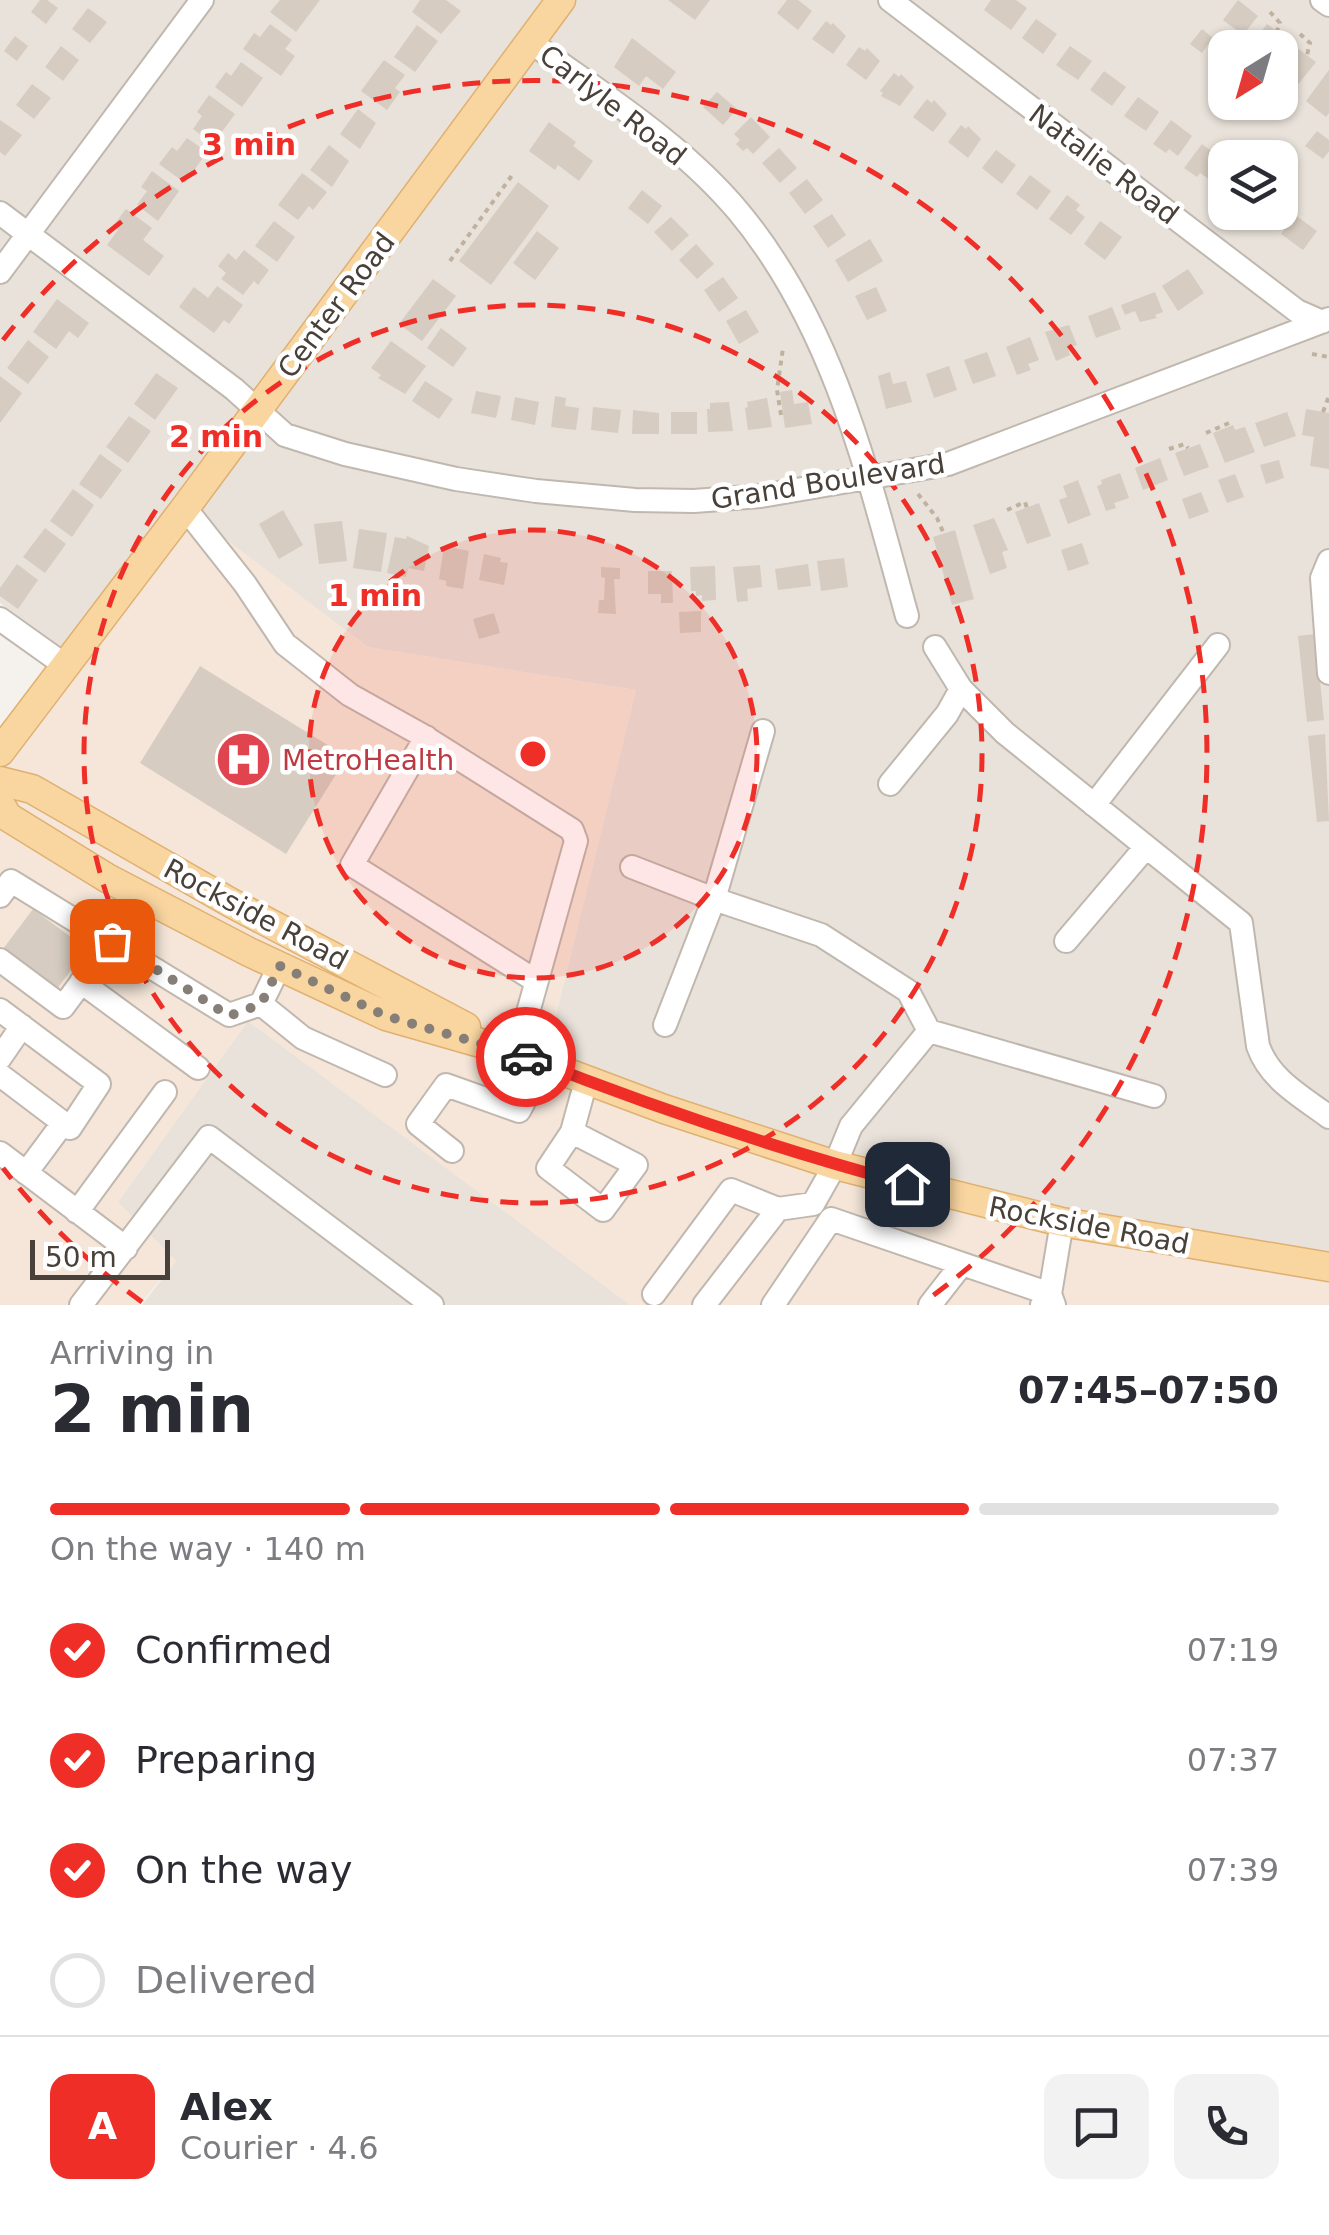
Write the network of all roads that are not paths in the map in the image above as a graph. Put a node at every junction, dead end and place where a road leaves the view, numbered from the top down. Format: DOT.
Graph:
graph roads {
  1 [pos="202,0"];
  2 [pos="561,0"];
  3 [pos="890,0"];
  4 [pos="1322,0"];
  5 [pos="1329,5"];
  6 [pos="532,42"];
  7 [pos="0,212"];
  8 [pos="29,234"];
  9 [pos="0,272"];
  10 [pos="1325,321"];
  11 [pos="256,412"];
  12 [pos="868,477"];
  13 [pos="185,508"];
  14 [pos="1329,562"];
  15 [pos="907,616"];
  16 [pos="0,618"];
  17 [pos="1218,646"];
  18 [pos="935,647"];
  19 [pos="66,666"];
  20 [pos="1329,672"];
  21 [pos="960,689"];
  22 [pos="764,731"];
  23 [pos="426,737"];
  24 [pos="0,752"];
  25 [pos="0,781"];
  26 [pos="890,784"];
  27 [pos="0,804"];
  28 [pos="1094,805"];
  29 [pos="1146,847"];
  30 [pos="632,866"];
  31 [pos="0,896"];
  32 [pos="714,899"];
  33 [pos="112,941"];
  34 [pos="1066,941"];
  35 [pos="0,960"];
  36 [pos="280,966"];
  37 [pos="536,981"];
  38 [pos="81,982"];
  39 [pos="261,1004"];
  40 [pos="0,1010"];
  41 [pos="665,1024"];
  42 [pos="22,1026"];
  43 [pos="929,1031"];
  44 [pos="512,1052"];
  45 [pos="0,1058"];
  46 [pos="544,1064"];
  47 [pos="198,1068"];
  48 [pos="0,1075"];
  49 [pos="385,1075"];
  50 [pos="586,1081"];
  51 [pos="164,1092"];
  52 [pos="1154,1096"];
  53 [pos="1329,1116"];
  54 [pos="63,1123"];
  55 [pos="572,1132"];
  56 [pos="452,1152"];
  57 [pos="0,1153"];
  58 [pos="836,1165"];
  59 [pos="26,1173"];
  60 [pos="813,1204"];
  61 [pos="778,1209"];
  62 [pos="76,1212"];
  63 [pos="832,1219"];
  64 [pos="1062,1222"];
  65 [pos="126,1248"];
  66 [pos="962,1264"];
  67 [pos="1329,1267"];
  68 [pos="654,1294"];
  69 [pos="1049,1302"];
  70 [pos="81,1305"];
  71 [pos="432,1305"];
  72 [pos="704,1305"];
  73 [pos="773,1305"];
  74 [pos="930,1305"];
  1 -- 8 [label="street"];
  2 -- 6 [label="main road, Center Road"];
  3 -- 10 [label="street, Natalie Road"];
  4 -- 5 [label="street"];
  6 -- 11 [label="main road, Center Road"];
  6 -- 12 [label="street, Carlyle Road"];
  7 -- 8 [label="street, Grand Boulevard"];
  8 -- 9 [label="street"];
  8 -- 11 [label="street, Grand Boulevard"];
  10 -- 12 [label="street, Grand Boulevard"];
  11 -- 12 [label="street, Grand Boulevard"];
  11 -- 13 [label="main road, Center Road"];
  12 -- 15 [label="street, Carlyle Road"];
  13 -- 19 [label="main road, Center Road"];
  13 -- 23 [label="street"];
  14 -- 20 [label="street"];
  16 -- 19 [label="street"];
  17 -- 28 [label="street"];
  18 -- 21 [label="street"];
  19 -- 24 [label="main road, Center Road"];
  21 -- 26 [label="street"];
  21 -- 28 [label="street"];
  22 -- 32 [label="street"];
  23 -- 37 [label="street"];
  23 -- 37 [label="street"];
  25 -- 44 [label="main road, Rockside Road"];
  27 -- 36 [label="main road, Rockside Road"];
  28 -- 29 [label="street"];
  29 -- 34 [label="street"];
  29 -- 53 [label="street"];
  30 -- 32 [label="street"];
  31 -- 33 [label="street"];
  32 -- 41 [label="street"];
  32 -- 43 [label="street"];
  33 -- 38 [label="street"];
  33 -- 39 [label="street"];
  35 -- 38 [label="street"];
  36 -- 39 [label="street"];
  36 -- 44 [label="main road, Rockside Road"];
  37 -- 44 [label="street"];
  38 -- 47 [label="street"];
  39 -- 49 [label="street"];
  40 -- 42 [label="street"];
  42 -- 45 [label="street"];
  42 -- 54 [label="street"];
  43 -- 52 [label="street"];
  43 -- 58 [label="street"];
  44 -- 46 [label="main road, Rockside Road"];
  46 -- 50 [label="main road, Rockside Road"];
  46 -- 56 [label="street"];
  48 -- 54 [label="street"];
  50 -- 55 [label="street"];
  50 -- 58 [label="main road, Rockside Road"];
  51 -- 62 [label="street"];
  54 -- 59 [label="street"];
  57 -- 59 [label="street"];
  58 -- 60 [label="street"];
  58 -- 64 [label="main road, Rockside Road"];
  59 -- 62 [label="street"];
  60 -- 61 [label="street"];
  60 -- 63 [label="street"];
  61 -- 68 [label="street"];
  61 -- 72 [label="street"];
  62 -- 65 [label="street"];
  63 -- 66 [label="street"];
  63 -- 73 [label="street"];
  64 -- 67 [label="main road, Rockside Road"];
  64 -- 69 [label="street"];
  65 -- 70 [label="street"];
  65 -- 71 [label="street"];
  66 -- 69 [label="street"];
  66 -- 74 [label="street"];
}
